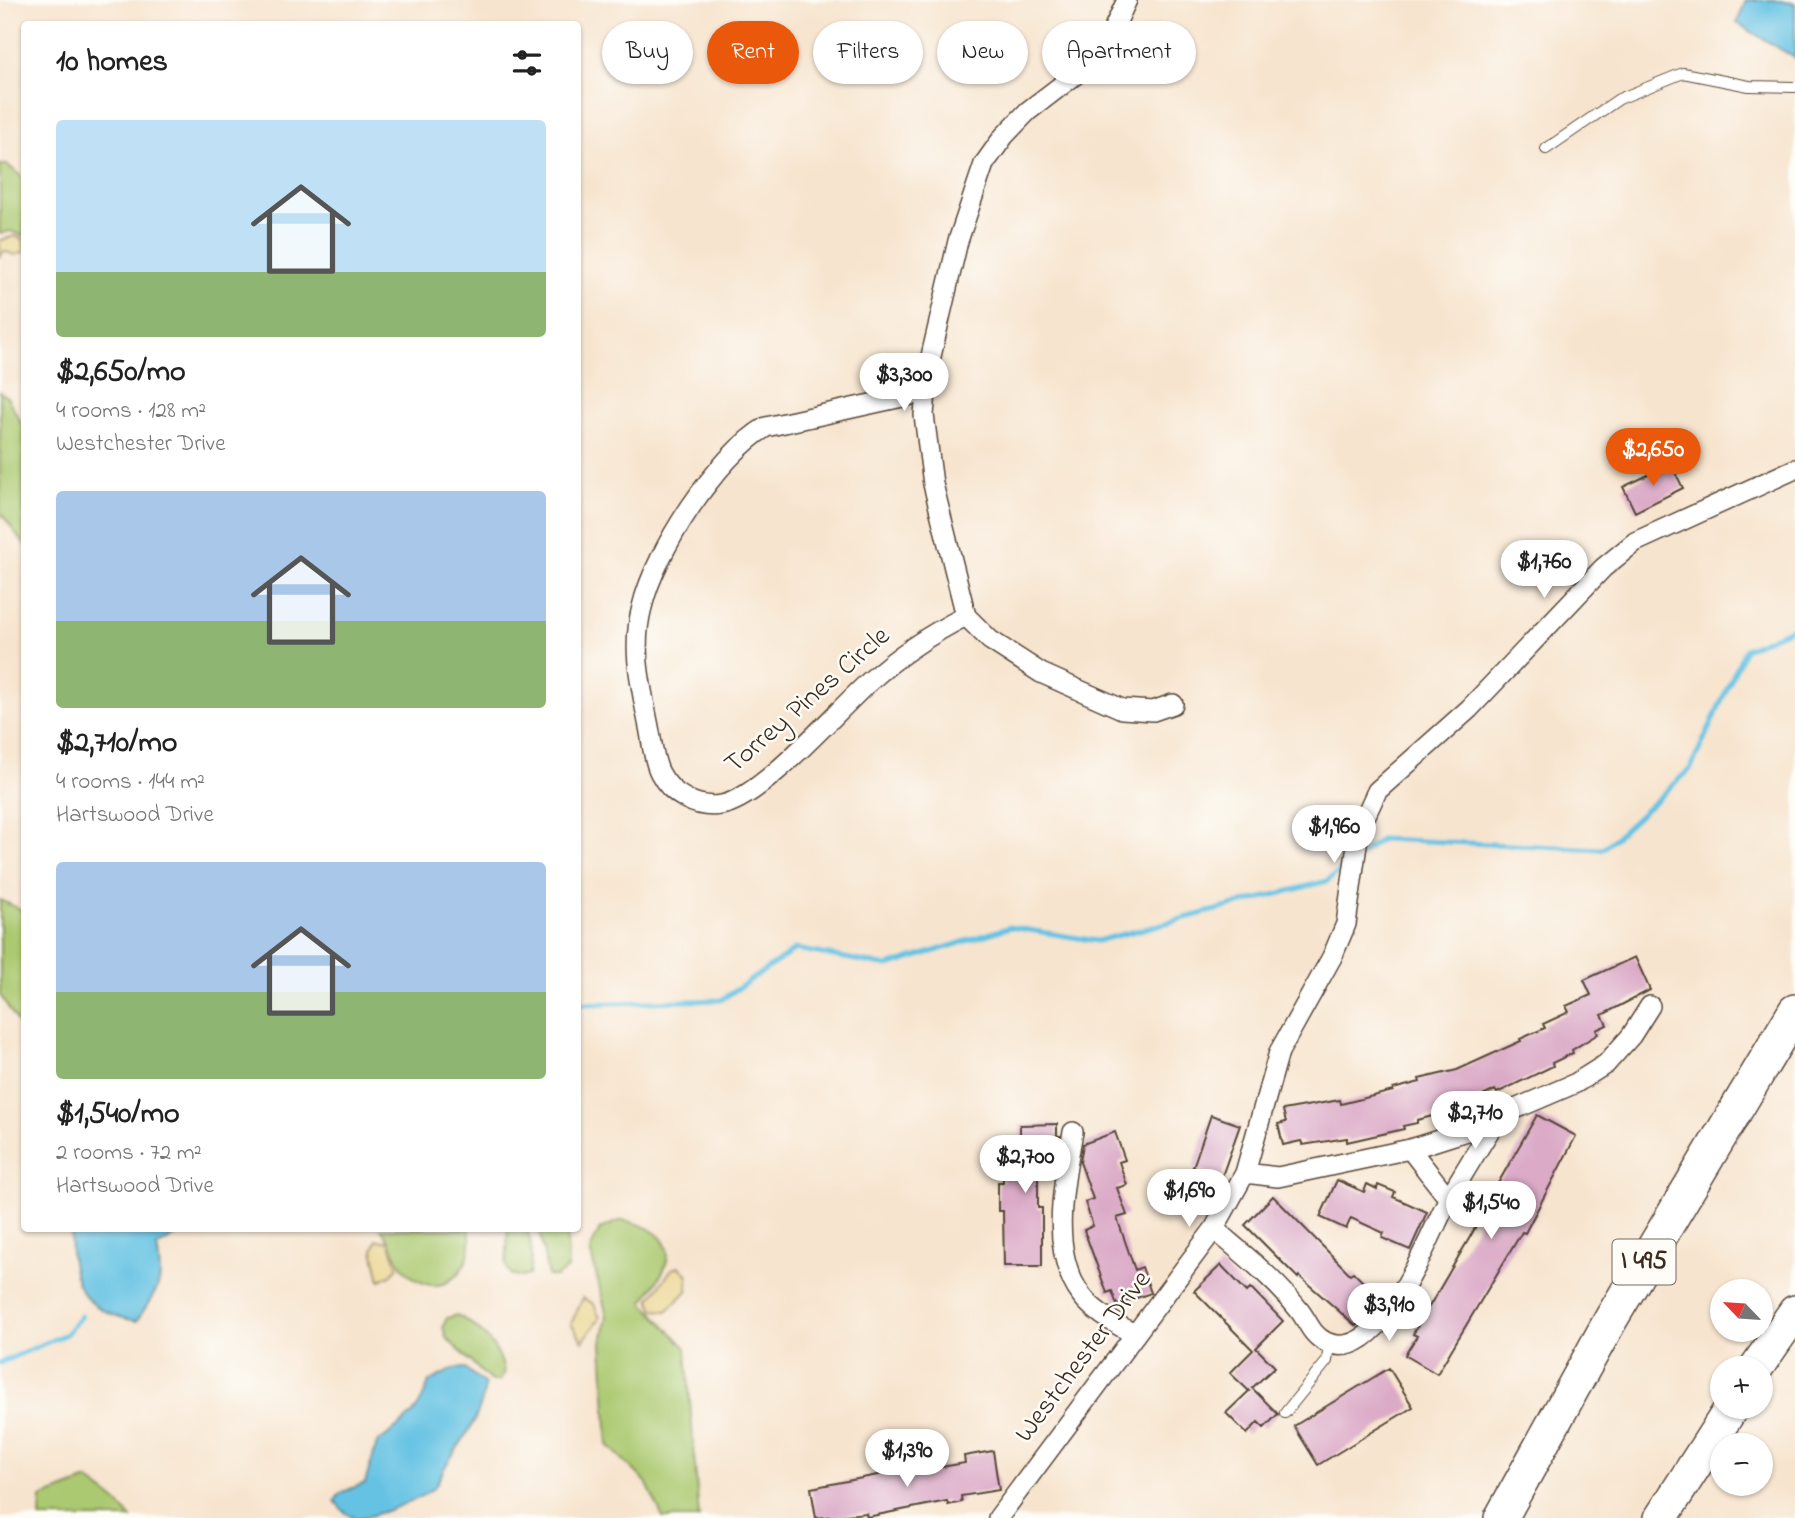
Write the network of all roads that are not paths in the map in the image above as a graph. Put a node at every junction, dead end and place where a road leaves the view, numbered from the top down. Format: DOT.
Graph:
graph roads {
  1 [pos="1127,0"];
  2 [pos="1795,87"];
  3 [pos="1546,149"];
  4 [pos="925,392"];
  5 [pos="1795,469"];
  6 [pos="966,616"];
  7 [pos="1173,704"];
  8 [pos="1650,1006"];
  9 [pos="1795,1011"];
  10 [pos="1495,1122"];
  11 [pos="1073,1132"];
  12 [pos="1410,1149"];
  13 [pos="1245,1173"];
  14 [pos="1449,1199"];
  15 [pos="1214,1228"];
  16 [pos="1795,1312"];
  17 [pos="1135,1335"];
  18 [pos="1329,1343"];
  19 [pos="1764,1356"];
  20 [pos="1285,1413"];
  21 [pos="1723,1419"];
  22 [pos="998,1518"];
  23 [pos="1501,1518"];
  24 [pos="1661,1518"];
  1 -- 4 [label="street"];
  2 -- 3 [label="lane"];
  4 -- 6 [label="street"];
  4 -- 6 [label="street, Torrey Pines Circle"];
  5 -- 13 [label="street, Westchester Drive"];
  6 -- 7 [label="street"];
  8 -- 10 [label="street"];
  9 -- 23 [label="highway, I 495"];
  10 -- 12 [label="street"];
  10 -- 14 [label="street"];
  11 -- 17 [label="street"];
  12 -- 13 [label="street"];
  12 -- 14 [label="street"];
  13 -- 15 [label="street, Westchester Drive"];
  14 -- 18 [label="street"];
  15 -- 17 [label="street, Westchester Drive"];
  15 -- 18 [label="street"];
  16 -- 19 [label="highway"];
  17 -- 22 [label="street, Westchester Drive"];
  18 -- 20 [label="lane"];
  21 -- 24 [label="highway"];
}
